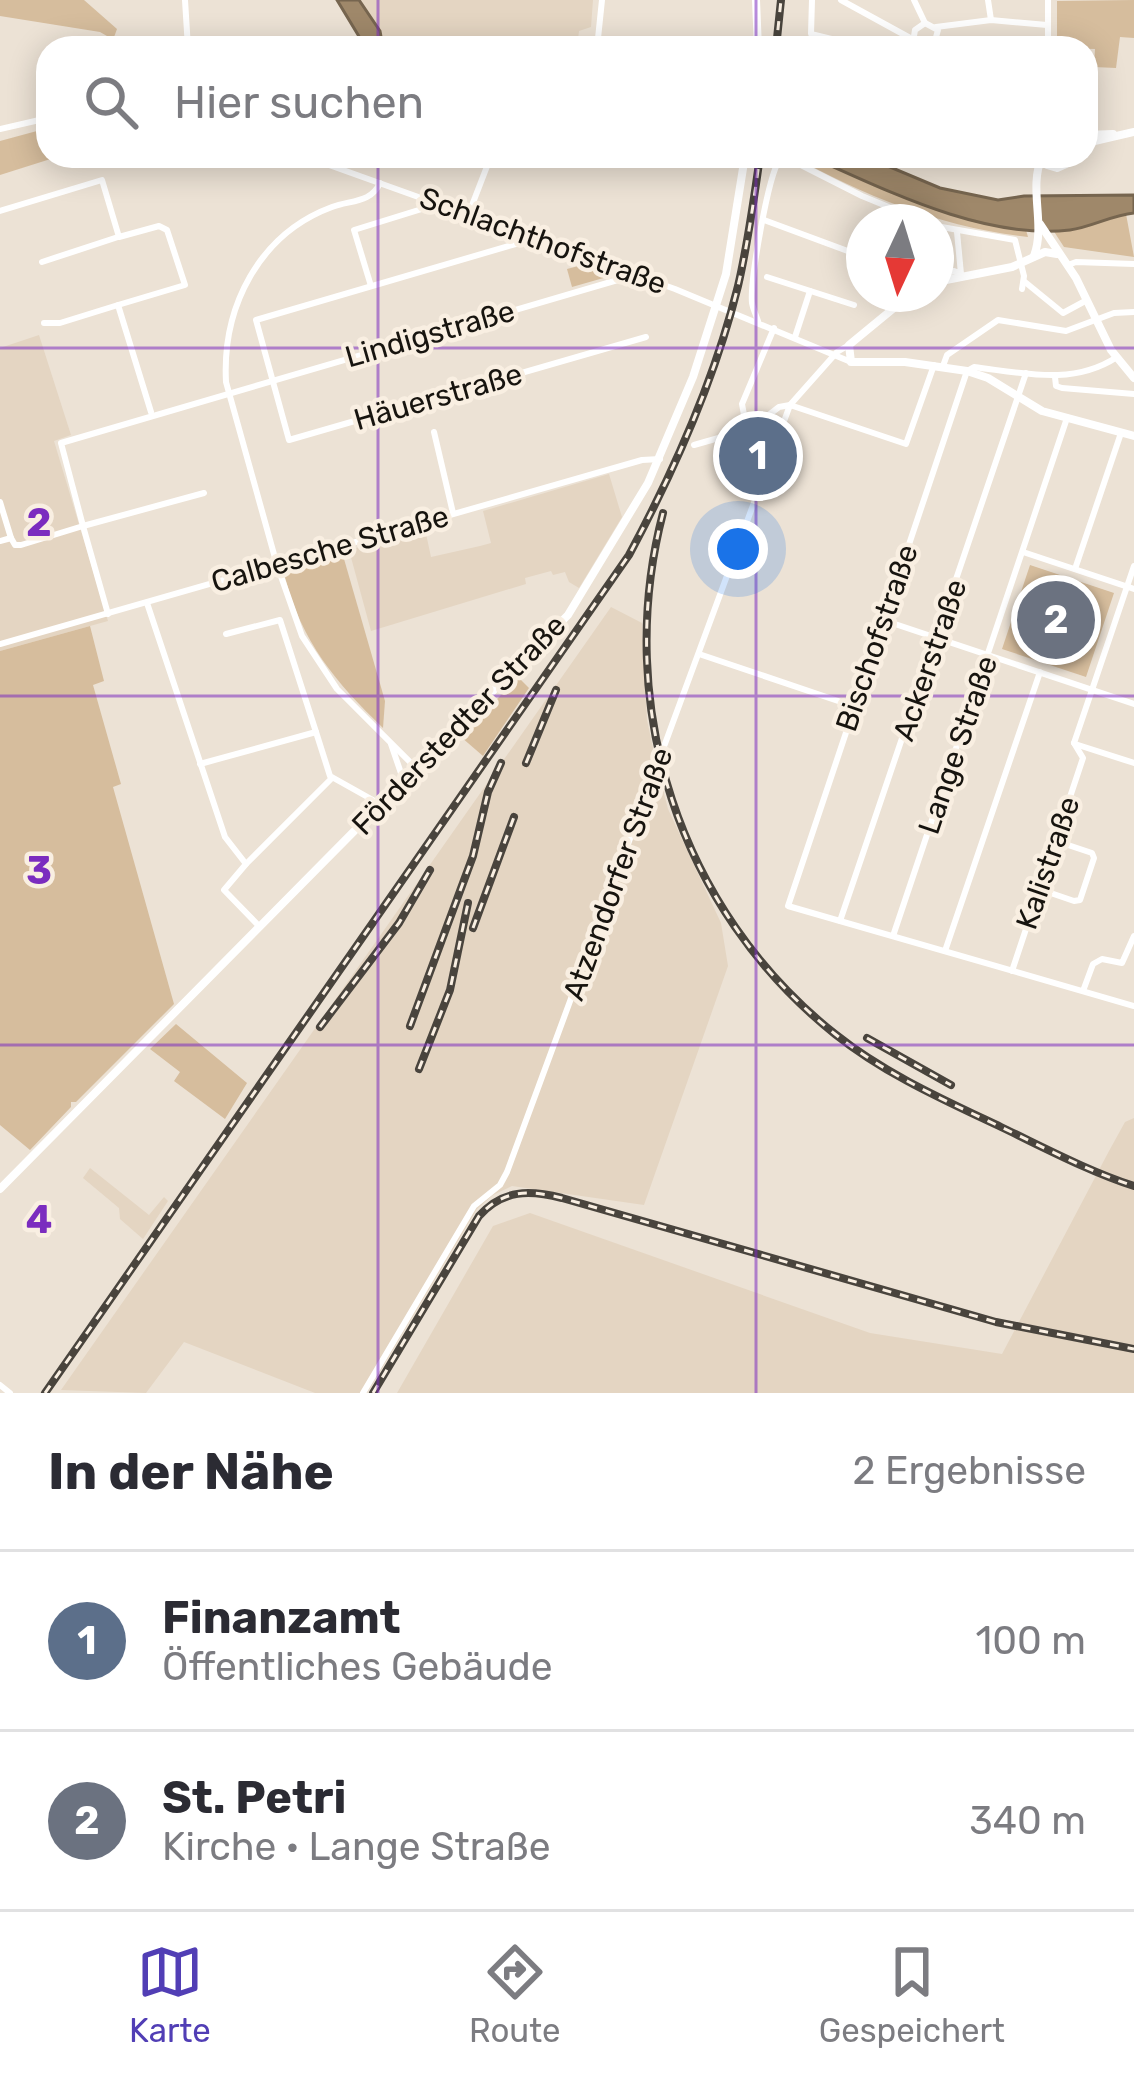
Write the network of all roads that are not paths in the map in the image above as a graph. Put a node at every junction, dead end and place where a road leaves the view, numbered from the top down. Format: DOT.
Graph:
graph roads {
  1 [pos="602,0"];
  2 [pos="756,0"];
  3 [pos="812,0"];
  4 [pos="842,0"];
  5 [pos="914,0"];
  6 [pos="988,0"];
  7 [pos="1048,0"];
  8 [pos="185,1"];
  9 [pos="992,20"];
  10 [pos="925,23"];
  11 [pos="1047,25"];
  12 [pos="936,27"];
  13 [pos="187,36"];
  14 [pos="598,36"];
  15 [pos="758,36"];
  16 [pos="821,36"];
  17 [pos="901,36"];
  18 [pos="914,36"];
  19 [pos="935,36"];
  20 [pos="1047,36"];
  21 [pos="36,121"];
  22 [pos="0,129"];
  23 [pos="1130,133"];
  24 [pos="1098,137"];
  25 [pos="338,168"];
  26 [pos="486,168"];
  27 [pos="744,168"];
  28 [pos="774,168"];
  29 [pos="807,168"];
  30 [pos="1040,168"];
  31 [pos="1051,168"];
  32 [pos="380,183"];
  33 [pos="1037,185"];
  34 [pos="433,201"];
  35 [pos="886,204"];
  36 [pos="0,211"];
  37 [pos="469,213"];
  38 [pos="764,220"];
  39 [pos="954,231"];
  40 [pos="957,232"];
  41 [pos="530,236"];
  42 [pos="1043,236"];
  43 [pos="119,237"];
  44 [pos="846,250"];
  45 [pos="1058,255"];
  46 [pos="1033,257"];
  47 [pos="42,262"];
  48 [pos="1134,264"];
  49 [pos="1021,265"];
  50 [pos="1068,265"];
  51 [pos="627,271"];
  52 [pos="961,274"];
  53 [pos="954,275"];
  54 [pos="767,277"];
  55 [pos="370,286"];
  56 [pos="809,291"];
  57 [pos="1087,300"];
  58 [pos="846,303"];
  59 [pos="118,305"];
  60 [pos="1134,311"];
  61 [pos="889,312"];
  62 [pos="1096,320"];
  63 [pos="758,321"];
  64 [pos="44,323"];
  65 [pos="774,328"];
  66 [pos="646,337"];
  67 [pos="794,337"];
  68 [pos="848,345"];
  69 [pos="833,356"];
  70 [pos="1117,357"];
  71 [pos="851,362"];
  72 [pos="938,366"];
  73 [pos="967,371"];
  74 [pos="1026,374"];
  75 [pos="1055,377"];
  76 [pos="1134,378"];
  77 [pos="271,380"];
  78 [pos="228,392"];
  79 [pos="1134,394"];
  80 [pos="1018,398"];
  81 [pos="790,404"];
  82 [pos="152,414"];
  83 [pos="1067,418"];
  84 [pos="747,430"];
  85 [pos="434,432"];
  86 [pos="1121,433"];
  87 [pos="1134,436"];
  88 [pos="694,445"];
  89 [pos="660,459"];
  90 [pos="203,493"];
  91 [pos="0,502"];
  92 [pos="453,513"];
  93 [pos="83,526"];
  94 [pos="10,538"];
  95 [pos="0,541"];
  96 [pos="1023,552"];
  97 [pos="277,565"];
  98 [pos="1134,566"];
  99 [pos="1075,569"];
  100 [pos="1130,588"];
  101 [pos="147,603"];
  102 [pos="108,614"];
  103 [pos="883,620"];
  104 [pos="226,634"];
  105 [pos="937,638"];
  106 [pos="0,644"];
  107 [pos="699,654"];
  108 [pos="988,655"];
  109 [pos="1040,672"];
  110 [pos="1092,689"];
  111 [pos="1134,704"];
  112 [pos="853,706"];
  113 [pos="316,731"];
  114 [pos="1074,743"];
  115 [pos="391,744"];
  116 [pos="1134,763"];
  117 [pos="200,764"];
  118 [pos="418,770"];
  119 [pos="332,778"];
  120 [pos="404,784"];
  121 [pos="382,806"];
  122 [pos="1056,841"];
  123 [pos="247,864"];
  124 [pos="1039,889"];
  125 [pos="840,921"];
  126 [pos="260,927"];
  127 [pos="893,936"];
  128 [pos="1134,936"];
  129 [pos="945,951"];
  130 [pos="1012,971"];
  131 [pos="1083,991"];
  132 [pos="1134,1006"];
  133 [pos="0,1189"];
  134 [pos="0,1385"];
  135 [pos="10,1393"];
  136 [pos="363,1393"];
  1 -- 14 [label="street"];
  2 -- 15 [label="main road"];
  3 -- 16 [label="street"];
  4 -- 17 [label="street"];
  5 -- 10 [label="street"];
  6 -- 9 [label="street"];
  7 -- 11 [label="street"];
  8 -- 13 [label="street"];
  9 -- 11 [label="street"];
  9 -- 12 [label="street"];
  10 -- 12 [label="street"];
  10 -- 18 [label="street"];
  11 -- 20 [label="street"];
  12 -- 19 [label="street"];
  21 -- 22 [label="street"];
  23 -- 24 [label="main road"];
  25 -- 32 [label="street, Schlachthofstraße"];
  26 -- 37 [label="street"];
  27 -- 89 [label="main road, Förderstedter Straße"];
  28 -- 38 [label="street"];
  29 -- 35 [label="street"];
  30 -- 33 [label="main road"];
  31 -- 33 [label="main road"];
  32 -- 34 [label="street, Schlachthofstraße"];
  32 -- 78 [label="street, Schlachthofstraße"];
  33 -- 42 [label="main road"];
  34 -- 37 [label="street, Schlachthofstraße"];
  34 -- 55 [label="street"];
  36 -- 43 [label="street"];
  37 -- 41 [label="street, Schlachthofstraße"];
  38 -- 44 [label="street"];
  38 -- 63 [label="street"];
  39 -- 40 [label="street"];
  40 -- 49 [label="street"];
  40 -- 52 [label="street"];
  41 -- 51 [label="street, Schlachthofstraße"];
  41 -- 55 [label="street"];
  42 -- 45 [label="main road"];
  42 -- 46 [label="main road"];
  43 -- 47 [label="street"];
  43 -- 59 [label="street"];
  45 -- 46 [label="main road"];
  45 -- 50 [label="main road"];
  46 -- 49 [label="main road"];
  48 -- 50 [label="street"];
  49 -- 52 [label="main road"];
  49 -- 57 [label="street"];
  50 -- 57 [label="main road"];
  51 -- 63 [label="street, Schlachthofstraße"];
  51 -- 77 [label="street, Lindigstraße"];
  52 -- 53 [label="main road"];
  54 -- 56 [label="street"];
  55 -- 77 [label="street"];
  56 -- 58 [label="street"];
  56 -- 67 [label="street"];
  57 -- 62 [label="main road"];
  59 -- 64 [label="street"];
  59 -- 82 [label="street"];
  60 -- 62 [label="street"];
  61 -- 68 [label="main road"];
  62 -- 70 [label="main road"];
  62 -- 72 [label="street"];
  63 -- 65 [label="street"];
  65 -- 67 [label="street"];
  65 -- 84 [label="street"];
  66 -- 77 [label="street, Häuerstraße"];
  67 -- 69 [label="street"];
  68 -- 69 [label="street, Atzendorfer Straße"];
  68 -- 71 [label="main road"];
  69 -- 71 [label="street"];
  69 -- 81 [label="street, Atzendorfer Straße"];
  70 -- 75 [label="street"];
  70 -- 76 [label="main road"];
  71 -- 72 [label="main road"];
  72 -- 73 [label="main road"];
  72 -- 81 [label="street"];
  73 -- 74 [label="street"];
  73 -- 80 [label="main road"];
  73 -- 103 [label="street, Bischofstraße"];
  74 -- 75 [label="street"];
  74 -- 80 [label="street, Ackerstraße"];
  75 -- 79 [label="street"];
  77 -- 78 [label="street, Lindigstraße"];
  78 -- 82 [label="street, Lindigstraße"];
  78 -- 97 [label="street, Schlachthofstraße"];
  80 -- 83 [label="main road"];
  80 -- 105 [label="street, Ackerstraße"];
  81 -- 84 [label="street"];
  81 -- 107 [label="street, Atzendorfer Straße"];
  82 -- 93 [label="street, Lindigstraße"];
  83 -- 86 [label="main road"];
  83 -- 96 [label="street, Lange Straße"];
  84 -- 88 [label="street"];
  85 -- 92 [label="street"];
  86 -- 87 [label="main road"];
  86 -- 99 [label="street"];
  89 -- 92 [label="street, Calbesche Straße"];
  89 -- 118 [label="main road, Förderstedter Straße"];
  90 -- 93 [label="street"];
  91 -- 94 [label="street"];
  92 -- 97 [label="street, Calbesche Straße"];
  93 -- 94 [label="street"];
  93 -- 102 [label="street"];
  94 -- 95 [label="street"];
  96 -- 99 [label="street"];
  96 -- 108 [label="street, Lange Straße"];
  97 -- 101 [label="street, Calbesche Straße"];
  97 -- 115 [label="street, Schlachthofstraße"];
  98 -- 100 [label="street, Kalistraße"];
  99 -- 100 [label="street"];
  100 -- 110 [label="street, Kalistraße"];
  101 -- 102 [label="street, Calbesche Straße"];
  101 -- 117 [label="street"];
  102 -- 106 [label="street, Calbesche Straße"];
  103 -- 105 [label="street"];
  103 -- 112 [label="street, Bischofstraße"];
  104 -- 113 [label="street"];
  105 -- 108 [label="street"];
  105 -- 125 [label="street, Ackerstraße"];
  107 -- 112 [label="street"];
  107 -- 136 [label="street, Atzendorfer Straße"];
  108 -- 109 [label="street"];
  108 -- 127 [label="street, Lange Straße"];
  109 -- 110 [label="street"];
  109 -- 129 [label="street"];
  110 -- 111 [label="street"];
  110 -- 114 [label="street, Kalistraße"];
  112 -- 125 [label="street, Bischofstraße"];
  113 -- 117 [label="street"];
  113 -- 119 [label="street"];
  114 -- 116 [label="street"];
  114 -- 122 [label="street, Kalistraße"];
  115 -- 118 [label="street, Schlachthofstraße"];
  115 -- 120 [label="street, Schlachthofstraße"];
  117 -- 123 [label="street"];
  118 -- 120 [label="main road, Förderstedter Straße"];
  119 -- 121 [label="street"];
  119 -- 123 [label="street"];
  120 -- 121 [label="main road, Förderstedter Straße"];
  121 -- 126 [label="main road, Förderstedter Straße"];
  122 -- 124 [label="street, Kalistraße"];
  122 -- 124 [label="street"];
  123 -- 126 [label="street"];
  124 -- 130 [label="street, Kalistraße"];
  125 -- 127 [label="street"];
  126 -- 133 [label="main road, Förderstedter Straße"];
  127 -- 129 [label="street"];
  128 -- 131 [label="street"];
  129 -- 130 [label="street"];
  130 -- 131 [label="street"];
  131 -- 132 [label="street"];
  134 -- 135 [label="street"];
}
